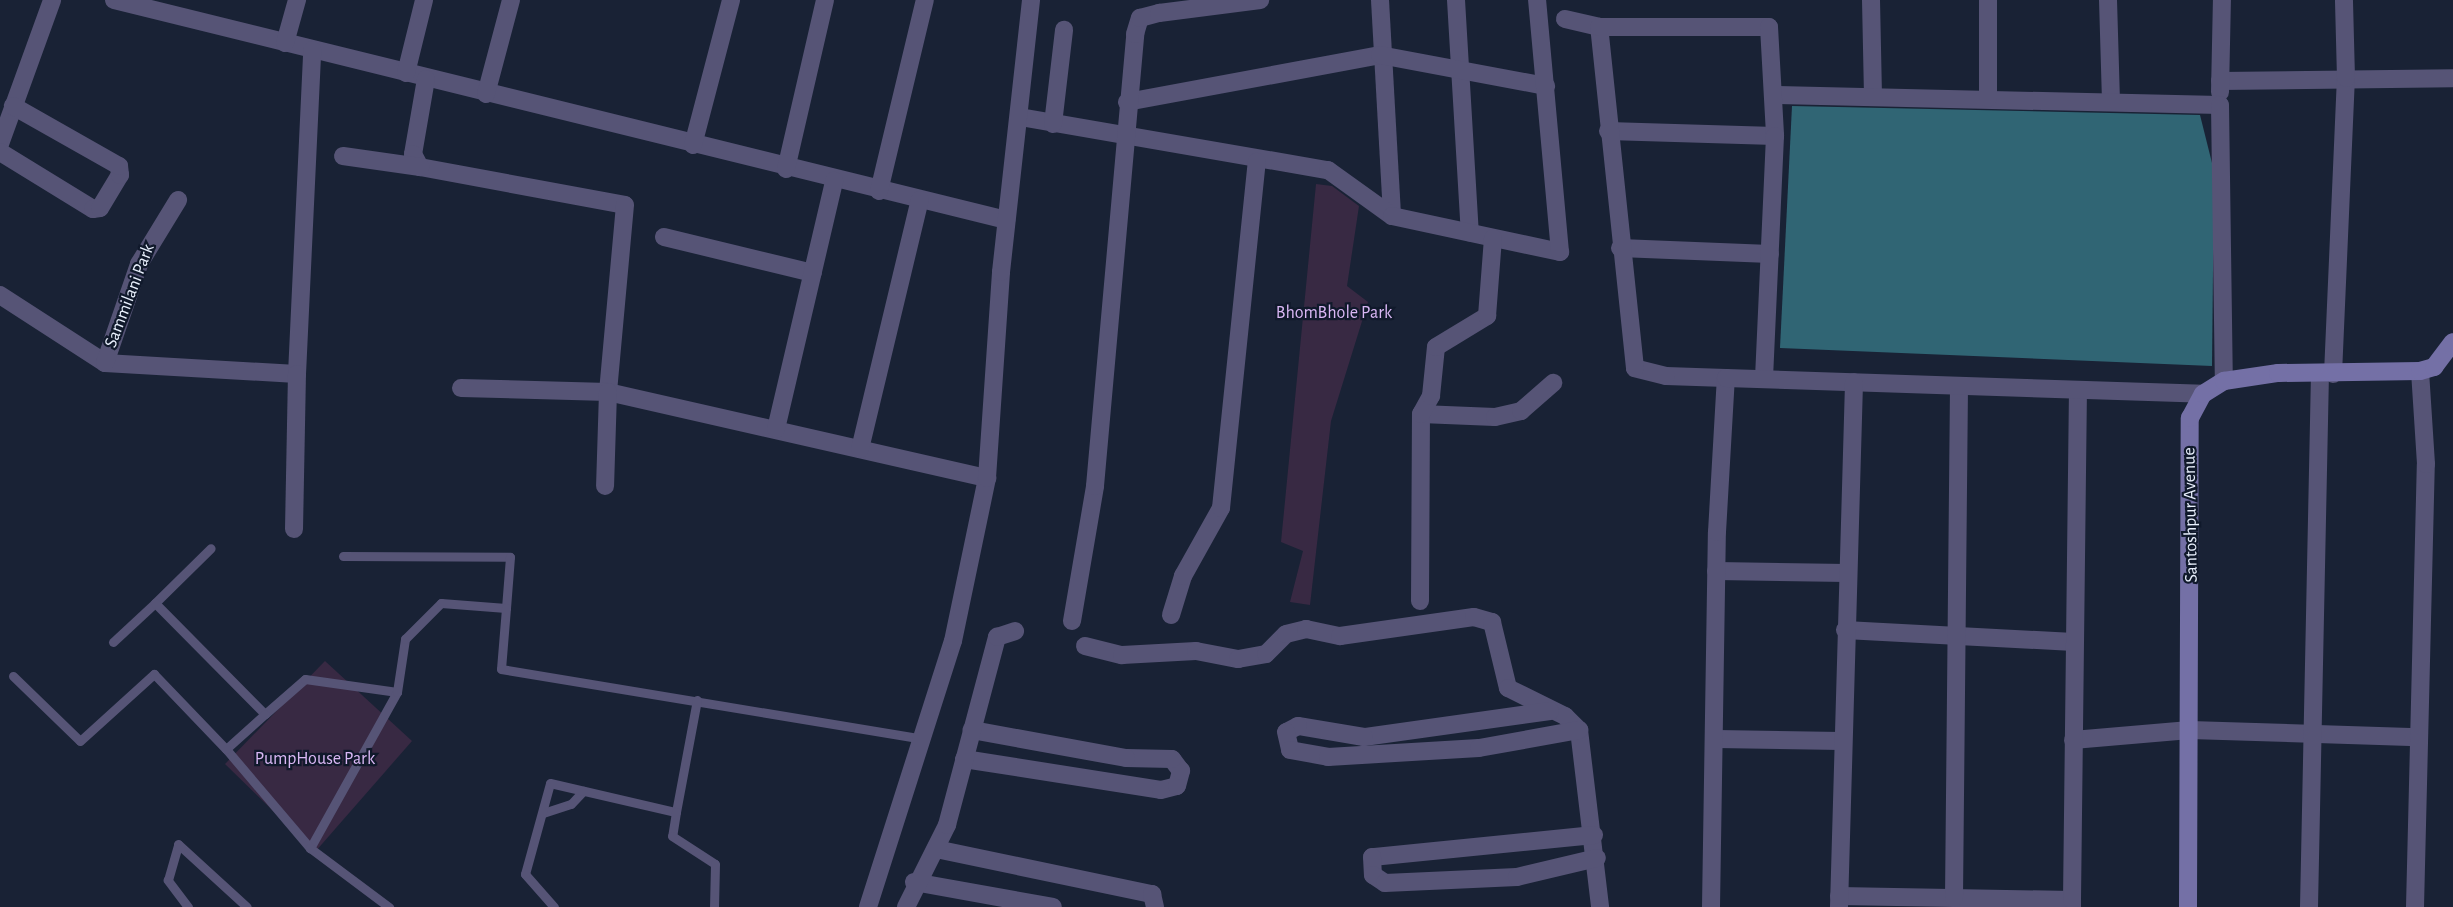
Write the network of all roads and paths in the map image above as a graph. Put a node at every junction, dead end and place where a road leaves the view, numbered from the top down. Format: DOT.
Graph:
graph roads {
  1 [pos="52,0"];
  2 [pos="114,0"];
  3 [pos="297,0"];
  4 [pos="424,0"];
  5 [pos="512,0"];
  6 [pos="731,0"];
  7 [pos="825,0"];
  8 [pos="925,0"];
  9 [pos="1031,0"];
  10 [pos="1260,0"];
  11 [pos="1380,0"];
  12 [pos="1456,0"];
  13 [pos="1537,0"];
  14 [pos="1871,0"];
  15 [pos="1988,0"];
  16 [pos="2108,0"];
  17 [pos="2222,0"];
  18 [pos="2344,0"];
  19 [pos="1565,19"];
  20 [pos="1599,27"];
  21 [pos="1064,30"];
  22 [pos="285,43"];
  23 [pos="312,50"];
  24 [pos="1380,55"];
  25 [pos="1460,68"];
  26 [pos="406,74"];
  27 [pos="2346,78"];
  28 [pos="2453,78"];
  29 [pos="426,79"];
  30 [pos="2220,81"];
  31 [pos="1546,86"];
  32 [pos="486,94"];
  33 [pos="1775,95"];
  34 [pos="1873,96"];
  35 [pos="1988,98"];
  36 [pos="2111,101"];
  37 [pos="1127,102"];
  38 [pos="2220,105"];
  39 [pos="13,106"];
  40 [pos="1020,117"];
  41 [pos="1053,124"];
  42 [pos="1608,131"];
  43 [pos="1775,136"];
  44 [pos="1124,137"];
  45 [pos="0,144"];
  46 [pos="693,145"];
  47 [pos="0,152"];
  48 [pos="343,156"];
  49 [pos="1257,162"];
  50 [pos="420,167"];
  51 [pos="786,169"];
  52 [pos="834,181"];
  53 [pos="879,191"];
  54 [pos="178,200"];
  55 [pos="920,200"];
  56 [pos="1392,216"];
  57 [pos="1006,220"];
  58 [pos="1470,233"];
  59 [pos="664,237"];
  60 [pos="1493,238"];
  61 [pos="1620,248"];
  62 [pos="1770,254"];
  63 [pos="813,273"];
  64 [pos="0,295"];
  65 [pos="2453,342"];
  66 [pos="105,363"];
  67 [pos="2420,371"];
  68 [pos="297,374"];
  69 [pos="2327,374"];
  70 [pos="1726,378"];
  71 [pos="1764,379"];
  72 [pos="2224,381"];
  73 [pos="1854,382"];
  74 [pos="1553,383"];
  75 [pos="1959,386"];
  76 [pos="461,388"];
  77 [pos="2078,390"];
  78 [pos="608,392"];
  79 [pos="2203,394"];
  80 [pos="1420,414"];
  81 [pos="776,429"];
  82 [pos="860,448"];
  83 [pos="987,478"];
  84 [pos="605,486"];
  85 [pos="294,529"];
  86 [pos="211,548"];
  87 [pos="344,556"];
  88 [pos="1716,572"];
  89 [pos="1847,573"];
  90 [pos="1420,601"];
  91 [pos="155,603"];
  92 [pos="506,608"];
  93 [pos="1171,615"];
  94 [pos="1072,621"];
  95 [pos="1845,630"];
  96 [pos="1015,631"];
  97 [pos="1956,638"];
  98 [pos="113,642"];
  99 [pos="2074,642"];
  100 [pos="1085,646"];
  101 [pos="13,676"];
  102 [pos="397,692"];
  103 [pos="697,700"];
  104 [pos="1550,711"];
  105 [pos="266,714"];
  106 [pos="972,730"];
  107 [pos="1579,730"];
  108 [pos="2190,730"];
  109 [pos="2310,730"];
  110 [pos="2418,736"];
  111 [pos="921,738"];
  112 [pos="1716,739"];
  113 [pos="2073,740"];
  114 [pos="1841,741"];
  115 [pos="226,749"];
  116 [pos="964,759"];
  117 [pos="584,791"];
  118 [pos="676,812"];
  119 [pos="543,813"];
  120 [pos="1594,835"];
  121 [pos="310,848"];
  122 [pos="936,849"];
  123 [pos="1597,858"];
  124 [pos="914,882"];
  125 [pos="1954,898"];
  126 [pos="1839,902"];
  127 [pos="2072,904"];
  128 [pos="188,907"];
  129 [pos="247,907"];
  130 [pos="389,907"];
  131 [pos="554,907"];
  132 [pos="714,907"];
  133 [pos="868,907"];
  134 [pos="906,907"];
  135 [pos="1053,907"];
  136 [pos="1155,907"];
  137 [pos="1600,907"];
  138 [pos="1711,907"];
  139 [pos="2188,907"];
  140 [pos="2309,907"];
  141 [pos="2415,907"];
  1 -- 39 [label="street"];
  2 -- 22 [label="street"];
  3 -- 22 [label="street"];
  4 -- 26 [label="street"];
  5 -- 32 [label="street"];
  6 -- 46 [label="street"];
  7 -- 51 [label="street"];
  8 -- 53 [label="street"];
  9 -- 40 [label="street"];
  10 -- 37 [label="street"];
  11 -- 24 [label="street"];
  12 -- 25 [label="street"];
  13 -- 31 [label="street"];
  14 -- 34 [label="street"];
  15 -- 35 [label="street"];
  16 -- 36 [label="street"];
  17 -- 30 [label="street"];
  18 -- 27 [label="street"];
  19 -- 20 [label="street"];
  20 -- 33 [label="street"];
  20 -- 42 [label="street"];
  21 -- 41 [label="street"];
  22 -- 23 [label="street"];
  23 -- 26 [label="street"];
  23 -- 68 [label="street"];
  24 -- 25 [label="street"];
  24 -- 37 [label="street"];
  24 -- 56 [label="street"];
  25 -- 31 [label="street"];
  25 -- 58 [label="street"];
  26 -- 29 [label="street"];
  27 -- 28 [label="street"];
  27 -- 30 [label="street"];
  27 -- 69 [label="street"];
  29 -- 32 [label="street"];
  29 -- 50 [label="street"];
  30 -- 38 [label="street"];
  31 -- 60 [label="street"];
  32 -- 46 [label="street"];
  33 -- 34 [label="street"];
  33 -- 43 [label="street"];
  34 -- 35 [label="street"];
  35 -- 36 [label="street"];
  36 -- 38 [label="street"];
  37 -- 44 [label="street"];
  38 -- 72 [label="street"];
  39 -- 45 [label="street"];
  39 -- 47 [label="street"];
  40 -- 41 [label="street"];
  40 -- 57 [label="street"];
  41 -- 44 [label="street"];
  42 -- 43 [label="street"];
  42 -- 61 [label="street"];
  43 -- 62 [label="street"];
  44 -- 49 [label="street"];
  44 -- 94 [label="street"];
  46 -- 51 [label="street"];
  48 -- 50 [label="street"];
  49 -- 56 [label="street"];
  49 -- 93 [label="street"];
  50 -- 78 [label="street"];
  51 -- 52 [label="street"];
  52 -- 53 [label="street"];
  52 -- 63 [label="street"];
  53 -- 55 [label="street"];
  54 -- 66 [label="street, Sammilani Park"];
  55 -- 57 [label="street"];
  55 -- 82 [label="street"];
  56 -- 58 [label="street"];
  57 -- 83 [label="street"];
  58 -- 60 [label="street"];
  59 -- 63 [label="street"];
  60 -- 80 [label="street"];
  61 -- 62 [label="street"];
  61 -- 70 [label="street"];
  62 -- 71 [label="street"];
  63 -- 81 [label="street"];
  64 -- 66 [label="street"];
  65 -- 67 [label="main road"];
  66 -- 68 [label="street"];
  67 -- 69 [label="main road"];
  67 -- 110 [label="street"];
  68 -- 85 [label="street"];
  69 -- 72 [label="main road"];
  69 -- 109 [label="street"];
  70 -- 71 [label="street"];
  70 -- 88 [label="street"];
  71 -- 73 [label="street"];
  72 -- 79 [label="main road"];
  73 -- 75 [label="street"];
  73 -- 89 [label="street"];
  74 -- 80 [label="street"];
  75 -- 77 [label="street"];
  75 -- 97 [label="street"];
  76 -- 78 [label="street"];
  77 -- 79 [label="street"];
  77 -- 99 [label="street"];
  78 -- 81 [label="street"];
  78 -- 84 [label="street"];
  79 -- 108 [label="main road, Santoshpur Avenue"];
  80 -- 90 [label="street"];
  81 -- 82 [label="street"];
  82 -- 83 [label="street"];
  83 -- 111 [label="street"];
  86 -- 91 [label="lane"];
  87 -- 92 [label="lane"];
  88 -- 89 [label="street"];
  88 -- 112 [label="street"];
  89 -- 95 [label="street"];
  91 -- 98 [label="lane"];
  91 -- 105 [label="lane"];
  92 -- 102 [label="lane"];
  92 -- 103 [label="lane"];
  95 -- 97 [label="street"];
  95 -- 114 [label="street"];
  96 -- 106 [label="street"];
  97 -- 99 [label="street"];
  97 -- 125 [label="street"];
  99 -- 113 [label="street"];
  100 -- 104 [label="street"];
  101 -- 115 [label="lane"];
  102 -- 105 [label="lane"];
  102 -- 121 [label="lane"];
  103 -- 111 [label="lane"];
  103 -- 118 [label="lane"];
  104 -- 107 [label="street"];
  104 -- 107 [label="street"];
  105 -- 115 [label="lane"];
  106 -- 116 [label="street"];
  106 -- 116 [label="street"];
  107 -- 120 [label="street"];
  108 -- 109 [label="street"];
  108 -- 113 [label="street"];
  108 -- 139 [label="main road, Santoshpur Avenue"];
  109 -- 110 [label="street"];
  109 -- 140 [label="street"];
  110 -- 141 [label="street"];
  111 -- 133 [label="street"];
  112 -- 114 [label="street"];
  112 -- 138 [label="street"];
  113 -- 127 [label="street"];
  114 -- 126 [label="street"];
  115 -- 121 [label="lane"];
  116 -- 122 [label="street"];
  117 -- 118 [label="lane"];
  117 -- 119 [label="lane"];
  117 -- 119 [label="lane"];
  118 -- 132 [label="lane"];
  119 -- 131 [label="lane"];
  120 -- 123 [label="street"];
  120 -- 123 [label="street"];
  121 -- 130 [label="lane"];
  122 -- 124 [label="street"];
  122 -- 136 [label="street"];
  123 -- 137 [label="street"];
  124 -- 134 [label="street"];
  124 -- 135 [label="street"];
  125 -- 126 [label="street"];
  125 -- 127 [label="street"];
  128 -- 129 [label="lane"];
}
